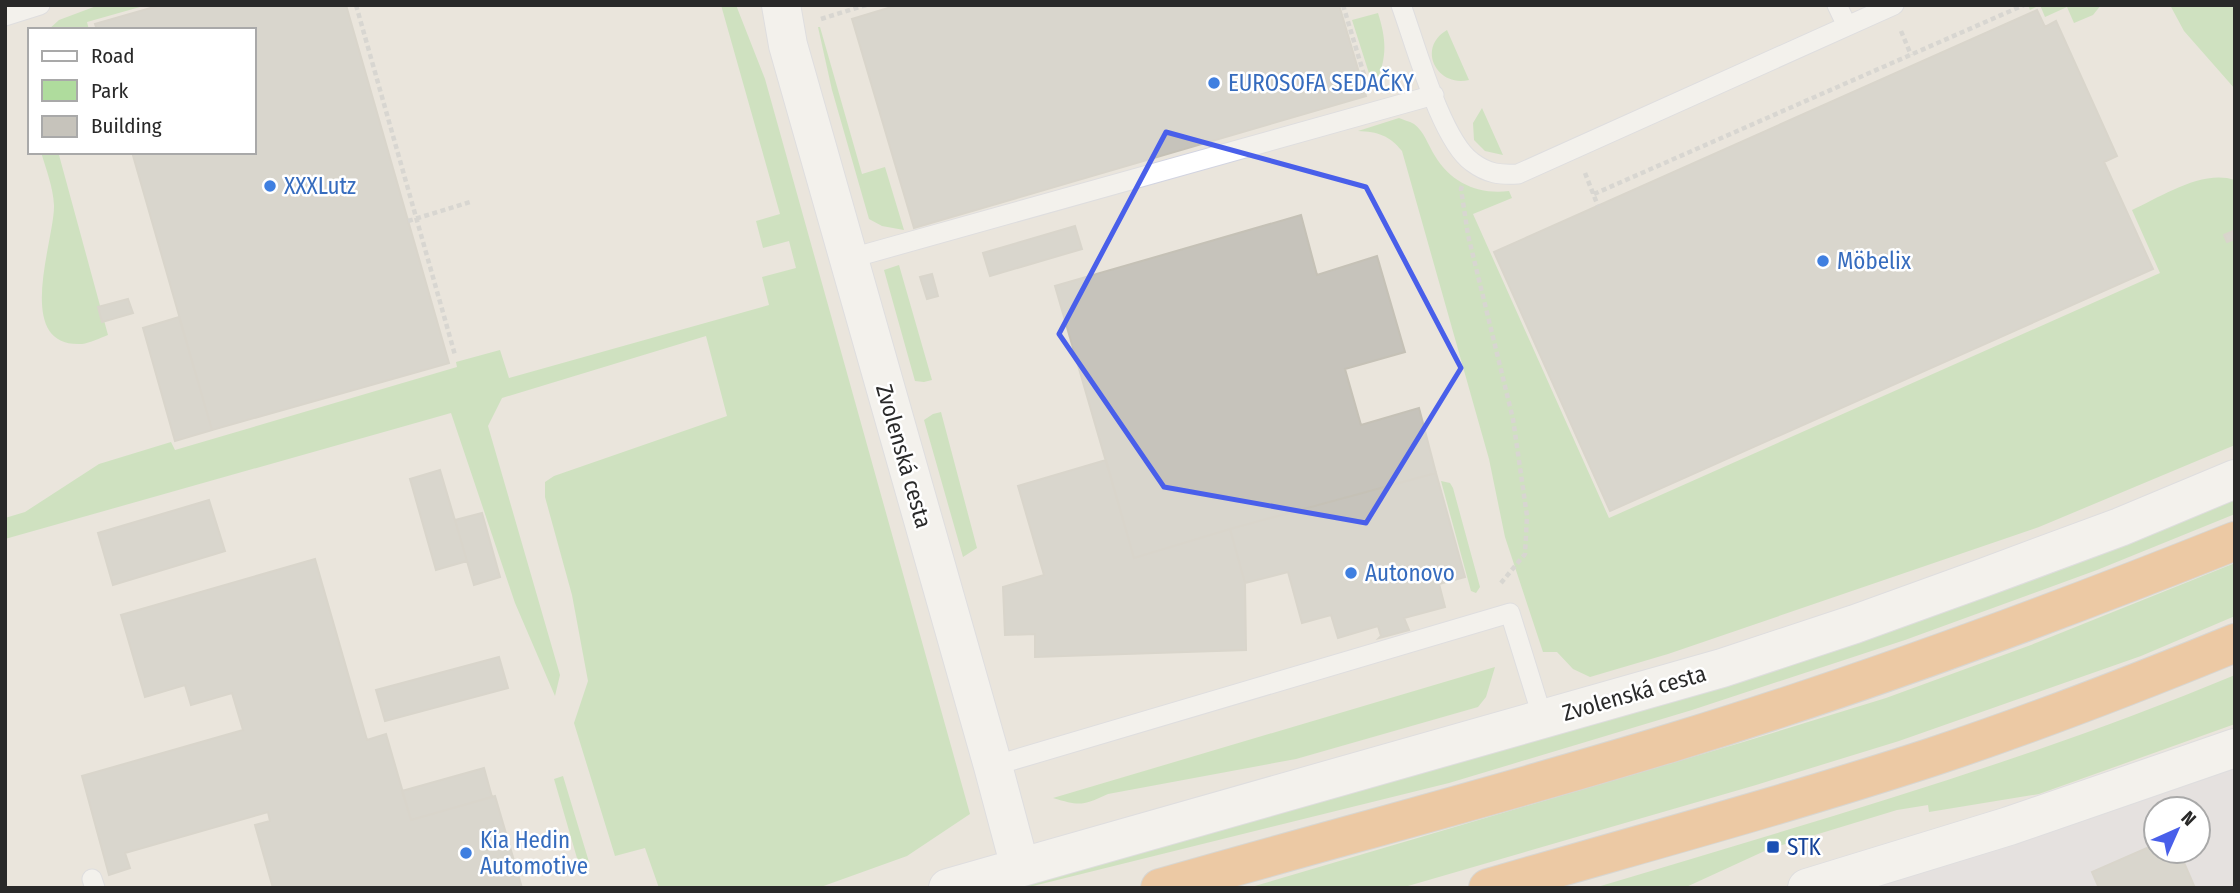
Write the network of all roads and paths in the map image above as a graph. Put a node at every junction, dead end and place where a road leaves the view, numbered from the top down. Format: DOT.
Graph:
graph roads {
  1 [pos="40,5"];
  2 [pos="356,5"];
  3 [pos="768,5"];
  4 [pos="866,5"];
  5 [pos="1343,5"];
  6 [pos="1401,5"];
  7 [pos="1838,5"];
  8 [pos="2024,5"];
  9 [pos="1896,15"];
  10 [pos="5,16"];
  11 [pos="793,24"];
  12 [pos="1847,26"];
  13 [pos="1911,55"];
  14 [pos="1434,95"];
  15 [pos="1375,111"];
  16 [pos="1473,163"];
  17 [pos="1594,194"];
  18 [pos="470,202"];
  19 [pos="417,218"];
  20 [pos="408,221"];
  21 [pos="848,259"];
  22 [pos="455,355"];
  23 [pos="2235,479"];
  24 [pos="2235,541"];
  25 [pos="1501,583"];
  26 [pos="2235,643"];
  27 [pos="1543,719"];
  28 [pos="2235,748"];
  29 [pos="993,766"];
  30 [pos="1020,867"];
  31 [pos="948,888"];
  32 [pos="1160,888"];
  33 [pos="1488,888"];
  34 [pos="1807,888"];
  1 -- 10 [label="lane"];
  2 -- 19 [label="path"];
  3 -- 11 [label="street, Zvolenská cesta"];
  4 -- 11 [label="path"];
  5 -- 15 [label="path"];
  6 -- 14 [label="lane"];
  7 -- 12 [label="lane"];
  8 -- 13 [label="path"];
  9 -- 12 [label="lane"];
  9 -- 13 [label="path"];
  11 -- 21 [label="street, Zvolenská cesta"];
  12 -- 16 [label="lane"];
  13 -- 17 [label="path"];
  14 -- 15 [label="lane"];
  14 -- 16 [label="lane"];
  15 -- 21 [label="lane"];
  16 -- 25 [label="path"];
  18 -- 19 [label="path"];
  19 -- 20 [label="path"];
  19 -- 22 [label="path"];
  21 -- 29 [label="street, Zvolenská cesta"];
  23 -- 27 [label="street, Zvolenská cesta"];
  24 -- 32 [label="highway"];
  26 -- 33 [label="highway"];
  27 -- 29 [label="lane"];
  27 -- 30 [label="street, Zvolenská cesta"];
  28 -- 34 [label="street"];
  29 -- 30 [label="street, Zvolenská cesta"];
  30 -- 31 [label="street, Zvolenská cesta"];
}
